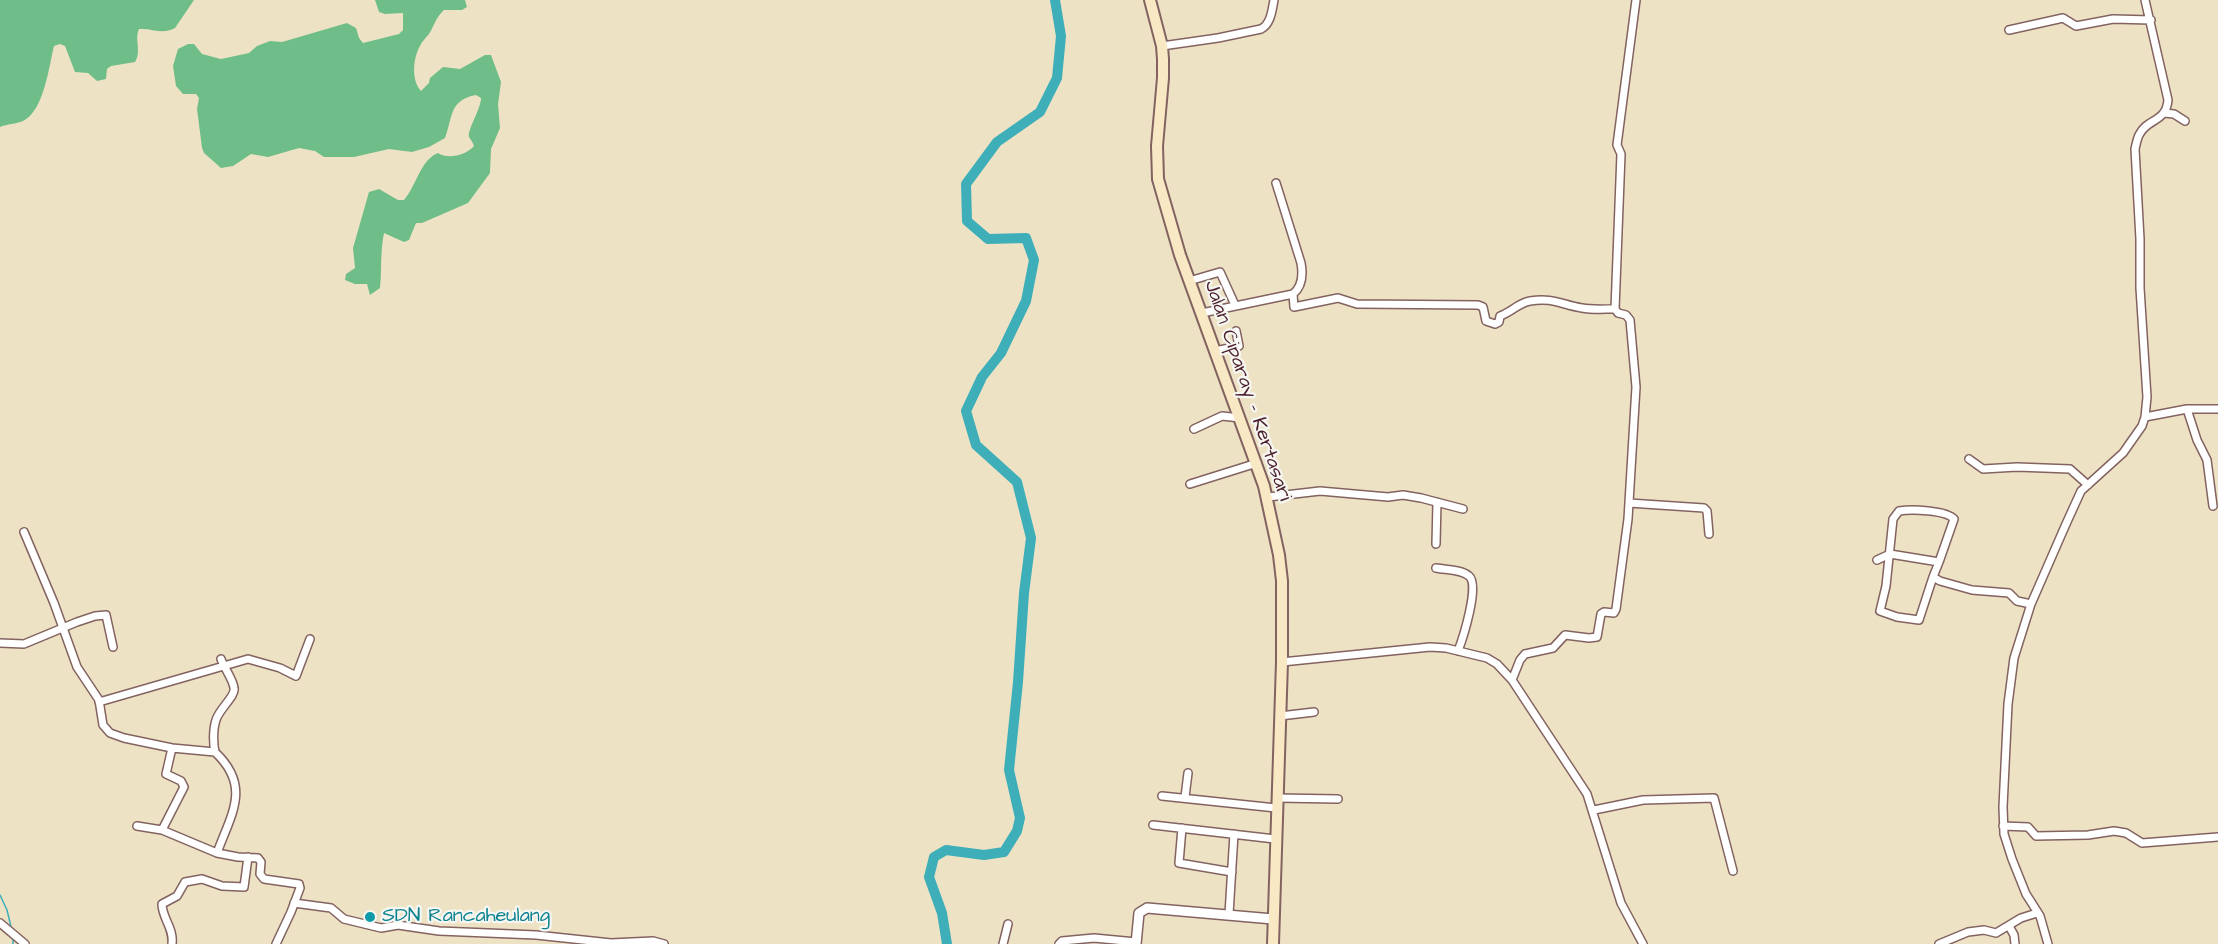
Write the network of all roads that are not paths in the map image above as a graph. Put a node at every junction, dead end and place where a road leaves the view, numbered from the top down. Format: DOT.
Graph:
graph roads {
  1 [pos="1150,0"];
  2 [pos="1274,0"];
  3 [pos="1636,0"];
  4 [pos="2145,0"];
  5 [pos="2151,20"];
  6 [pos="2008,30"];
  7 [pos="1162,46"];
  8 [pos="2164,113"];
  9 [pos="2185,121"];
  10 [pos="1276,183"];
  11 [pos="1189,281"];
  12 [pos="1293,294"];
  13 [pos="1235,305"];
  14 [pos="1615,309"];
  15 [pos="1202,313"];
  16 [pos="1236,331"];
  17 [pos="1215,351"];
  18 [pos="2187,409"];
  19 [pos="2218,409"];
  20 [pos="2145,417"];
  21 [pos="1240,418"];
  22 [pos="1194,429"];
  23 [pos="1970,459"];
  24 [pos="1257,463"];
  25 [pos="1190,484"];
  26 [pos="2088,485"];
  27 [pos="1268,497"];
  28 [pos="1437,502"];
  29 [pos="1629,503"];
  30 [pos="2213,506"];
  31 [pos="1463,509"];
  32 [pos="24,532"];
  33 [pos="1709,534"];
  34 [pos="1436,544"];
  35 [pos="1890,554"];
  36 [pos="1877,560"];
  37 [pos="1939,562"];
  38 [pos="1437,568"];
  39 [pos="1933,577"];
  40 [pos="2031,604"];
  41 [pos="63,628"];
  42 [pos="310,639"];
  43 [pos="0,643"];
  44 [pos="113,647"];
  45 [pos="1458,651"];
  46 [pos="222,662"];
  47 [pos="1281,662"];
  48 [pos="1512,680"];
  49 [pos="99,702"];
  50 [pos="1314,712"];
  51 [pos="1280,716"];
  52 [pos="172,748"];
  53 [pos="215,752"];
  54 [pos="1188,773"];
  55 [pos="1162,796"];
  56 [pos="1185,797"];
  57 [pos="1338,800"];
  58 [pos="1276,803"];
  59 [pos="1594,810"];
  60 [pos="1153,825"];
  61 [pos="137,826"];
  62 [pos="2003,826"];
  63 [pos="1182,828"];
  64 [pos="162,830"];
  65 [pos="1234,834"];
  66 [pos="2218,837"];
  67 [pos="1275,839"];
  68 [pos="217,853"];
  69 [pos="248,857"];
  70 [pos="1733,871"];
  71 [pos="1232,872"];
  72 [pos="294,903"];
  73 [pos="2037,913"];
  74 [pos="1229,914"];
  75 [pos="1274,919"];
  76 [pos="0,923"];
  77 [pos="1008,924"];
  78 [pos="2008,926"];
  79 [pos="1136,943"];
  80 [pos="26,944"];
  81 [pos="172,944"];
  82 [pos="276,944"];
  83 [pos="664,944"];
  84 [pos="1004,944"];
  85 [pos="1059,944"];
  86 [pos="1273,944"];
  87 [pos="1643,944"];
  88 [pos="1939,944"];
  89 [pos="2015,944"];
  90 [pos="2048,944"];
  1 -- 7 [label="main road, Jalan Ciparay - Kertasari"];
  2 -- 7 [label="street"];
  3 -- 14 [label="street"];
  4 -- 5 [label="street"];
  5 -- 6 [label="street"];
  5 -- 8 [label="street"];
  7 -- 11 [label="main road, Jalan Ciparay - Kertasari"];
  8 -- 9 [label="street"];
  8 -- 20 [label="street"];
  10 -- 12 [label="street"];
  11 -- 13 [label="street"];
  11 -- 15 [label="main road, Jalan Ciparay - Kertasari"];
  12 -- 13 [label="street"];
  12 -- 14 [label="street"];
  13 -- 15 [label="street"];
  14 -- 29 [label="street"];
  15 -- 17 [label="main road, Jalan Ciparay - Kertasari"];
  16 -- 17 [label="street"];
  17 -- 21 [label="main road, Jalan Ciparay - Kertasari"];
  18 -- 19 [label="street"];
  18 -- 20 [label="street"];
  18 -- 30 [label="street"];
  20 -- 26 [label="street"];
  21 -- 22 [label="street"];
  21 -- 24 [label="main road, Jalan Ciparay - Kertasari"];
  23 -- 26 [label="street"];
  24 -- 25 [label="street"];
  24 -- 27 [label="main road, Jalan Ciparay - Kertasari"];
  26 -- 40 [label="street"];
  27 -- 28 [label="street"];
  27 -- 47 [label="main road, Jalan Ciparay - Kertasari"];
  28 -- 31 [label="street"];
  28 -- 34 [label="street"];
  29 -- 33 [label="street"];
  29 -- 48 [label="street"];
  32 -- 41 [label="street"];
  35 -- 36 [label="street"];
  35 -- 37 [label="street"];
  35 -- 37 [label="street"];
  35 -- 39 [label="street"];
  37 -- 39 [label="street"];
  38 -- 45 [label="street"];
  39 -- 40 [label="street"];
  40 -- 62 [label="street"];
  41 -- 43 [label="street"];
  41 -- 44 [label="street"];
  41 -- 49 [label="street"];
  42 -- 46 [label="street"];
  45 -- 47 [label="street"];
  45 -- 48 [label="street"];
  46 -- 49 [label="street"];
  46 -- 53 [label="street"];
  47 -- 51 [label="main road, Jalan Ciparay - Kertasari"];
  48 -- 59 [label="street"];
  49 -- 52 [label="street"];
  50 -- 51 [label="street"];
  51 -- 58 [label="main road, Jalan Ciparay - Kertasari"];
  52 -- 53 [label="street"];
  52 -- 64 [label="street"];
  53 -- 68 [label="street"];
  54 -- 56 [label="street"];
  55 -- 56 [label="street"];
  56 -- 58 [label="street"];
  57 -- 58 [label="street"];
  58 -- 67 [label="main road, Jalan Ciparay - Kertasari"];
  59 -- 70 [label="street"];
  59 -- 87 [label="street"];
  60 -- 63 [label="street"];
  61 -- 64 [label="street"];
  62 -- 66 [label="street"];
  62 -- 73 [label="street"];
  63 -- 65 [label="street"];
  63 -- 71 [label="street"];
  64 -- 68 [label="street"];
  65 -- 67 [label="street"];
  65 -- 71 [label="street"];
  67 -- 75 [label="main road, Jalan Ciparay - Kertasari"];
  68 -- 69 [label="street"];
  69 -- 72 [label="street"];
  69 -- 81 [label="street"];
  71 -- 74 [label="street"];
  72 -- 82 [label="street"];
  72 -- 83 [label="street"];
  73 -- 78 [label="street"];
  73 -- 90 [label="street"];
  74 -- 75 [label="street"];
  74 -- 79 [label="street"];
  75 -- 86 [label="main road, Jalan Ciparay - Kertasari"];
  76 -- 80 [label="street"];
  77 -- 84 [label="street"];
  78 -- 88 [label="street"];
  78 -- 89 [label="street"];
  79 -- 85 [label="street"];
}
